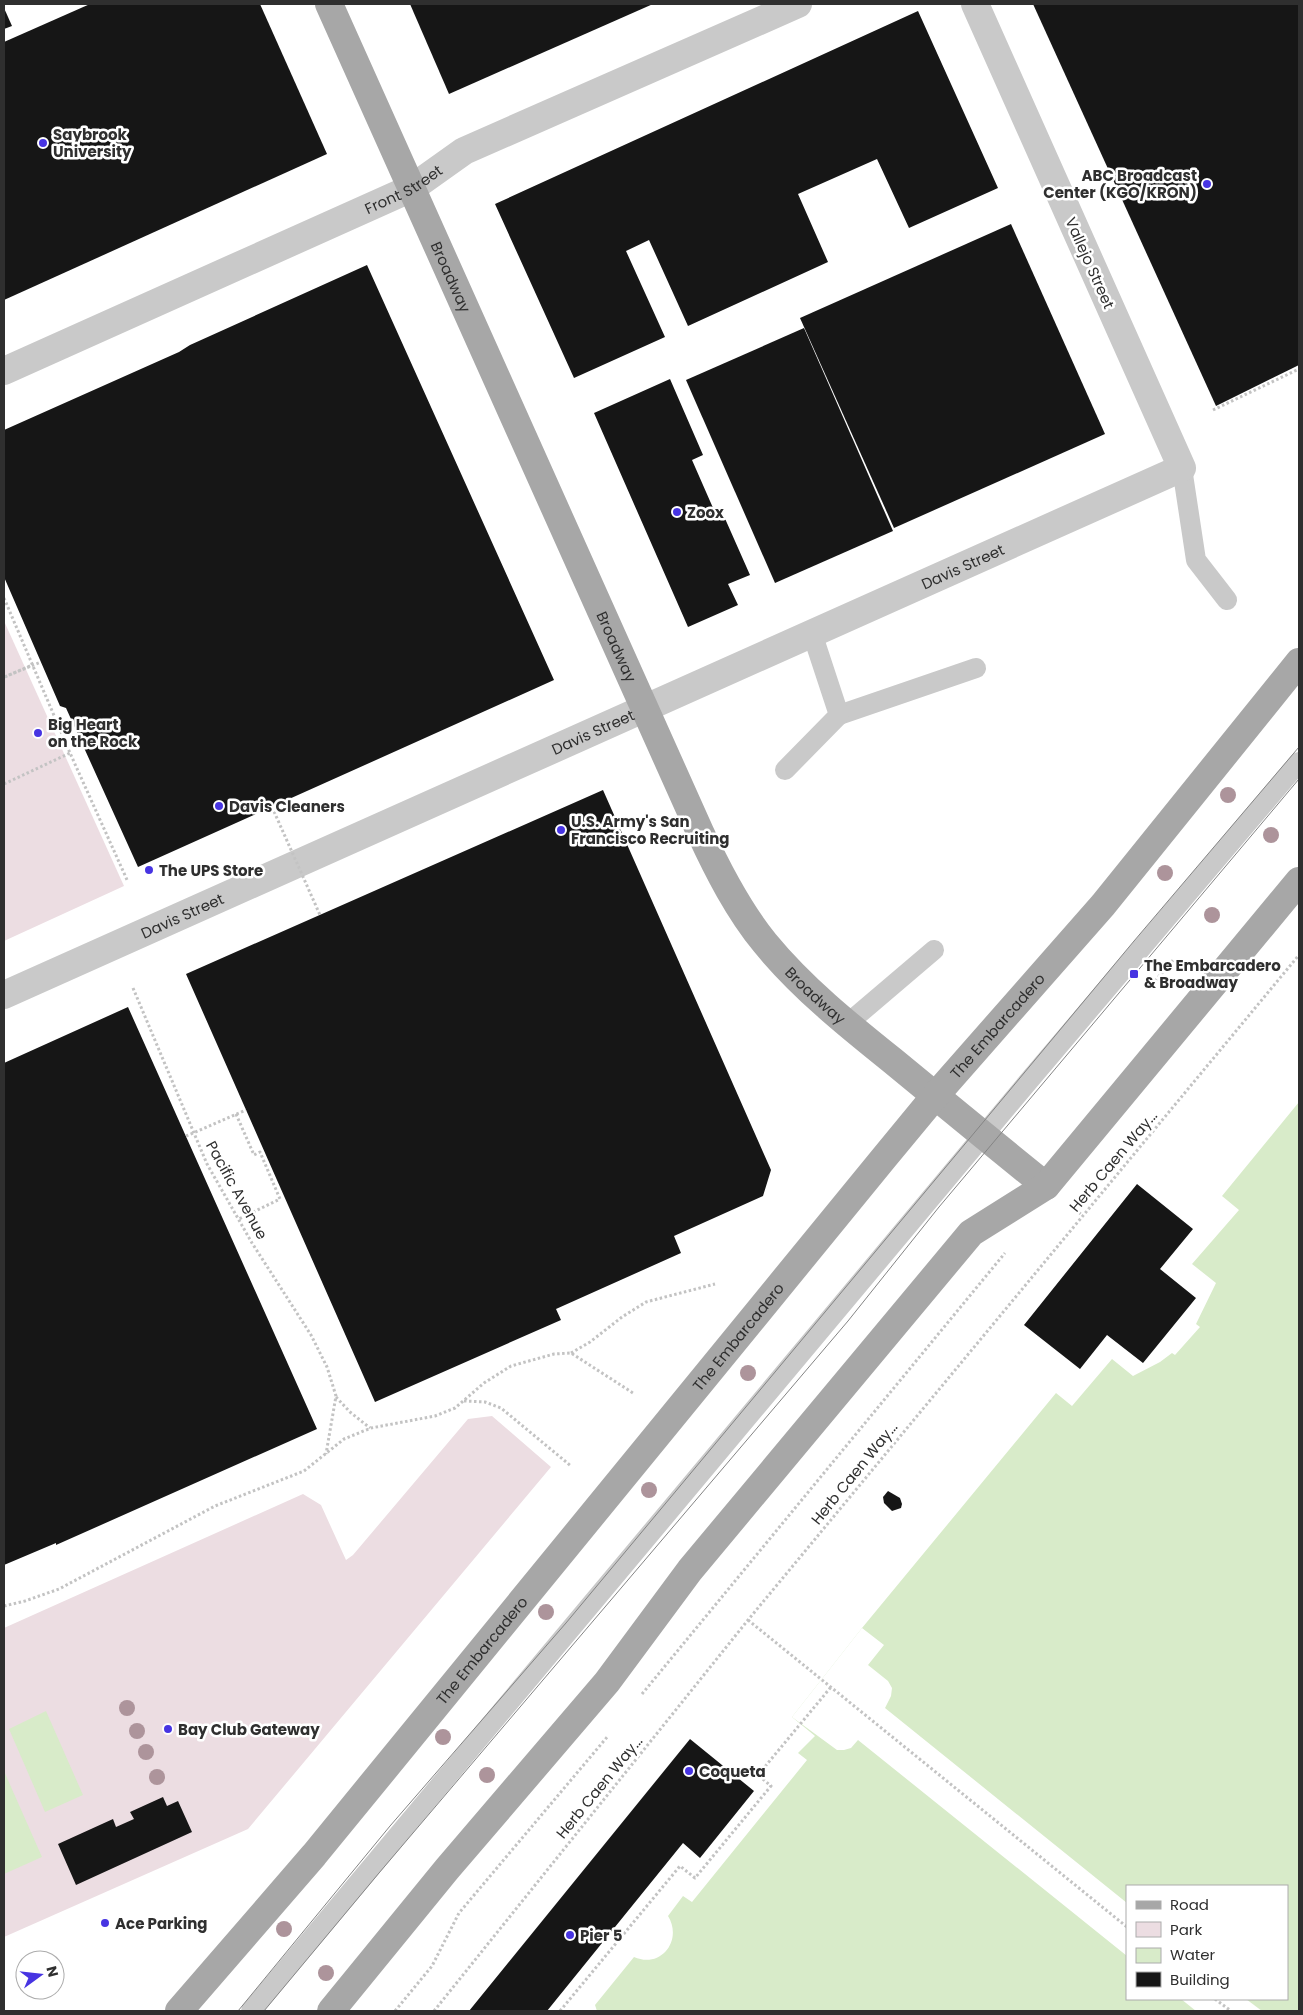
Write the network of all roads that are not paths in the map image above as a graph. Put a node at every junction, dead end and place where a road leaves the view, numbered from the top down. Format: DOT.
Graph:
graph roads {
  1 [pos="329,4"];
  2 [pos="798,4"];
  3 [pos="975,4"];
  4 [pos="412,188"];
  5 [pos="4,370"];
  6 [pos="1182,468"];
  7 [pos="1227,600"];
  8 [pos="812,633"];
  9 [pos="1299,662"];
  10 [pos="976,668"];
  11 [pos="644,708"];
  12 [pos="839,715"];
  13 [pos="1299,762"];
  14 [pos="785,770"];
  15 [pos="1299,881"];
  16 [pos="934,950"];
  17 [pos="4,995"];
  18 [pos="847,1024"];
  19 [pos="935,1096"];
  20 [pos="984,1135"];
  21 [pos="1046,1186"];
  22 [pos="179,2011"];
  23 [pos="251,2011"];
  24 [pos="330,2011"];
  1 -- 4 [label="main road, Broadway"];
  2 -- 4 [label="street, Front Street"];
  3 -- 6 [label="street, Vallejo Street"];
  4 -- 5 [label="street, Front Street"];
  4 -- 11 [label="main road, Broadway"];
  6 -- 7 [label="lane"];
  6 -- 8 [label="street, Davis Street"];
  8 -- 11 [label="street, Davis Street"];
  8 -- 12 [label="lane"];
  9 -- 19 [label="main road, The Embarcadero"];
  10 -- 12 [label="lane"];
  11 -- 17 [label="street, Davis Street"];
  11 -- 18 [label="main road, Broadway"];
  12 -- 14 [label="lane"];
  13 -- 20 [label="lane"];
  15 -- 21 [label="main road"];
  16 -- 18 [label="lane"];
  18 -- 19 [label="main road, Broadway"];
  19 -- 20 [label="main road, Broadway"];
  19 -- 22 [label="main road, The Embarcadero"];
  20 -- 21 [label="main road, Broadway"];
  20 -- 23 [label="lane"];
  21 -- 24 [label="main road"];
}
